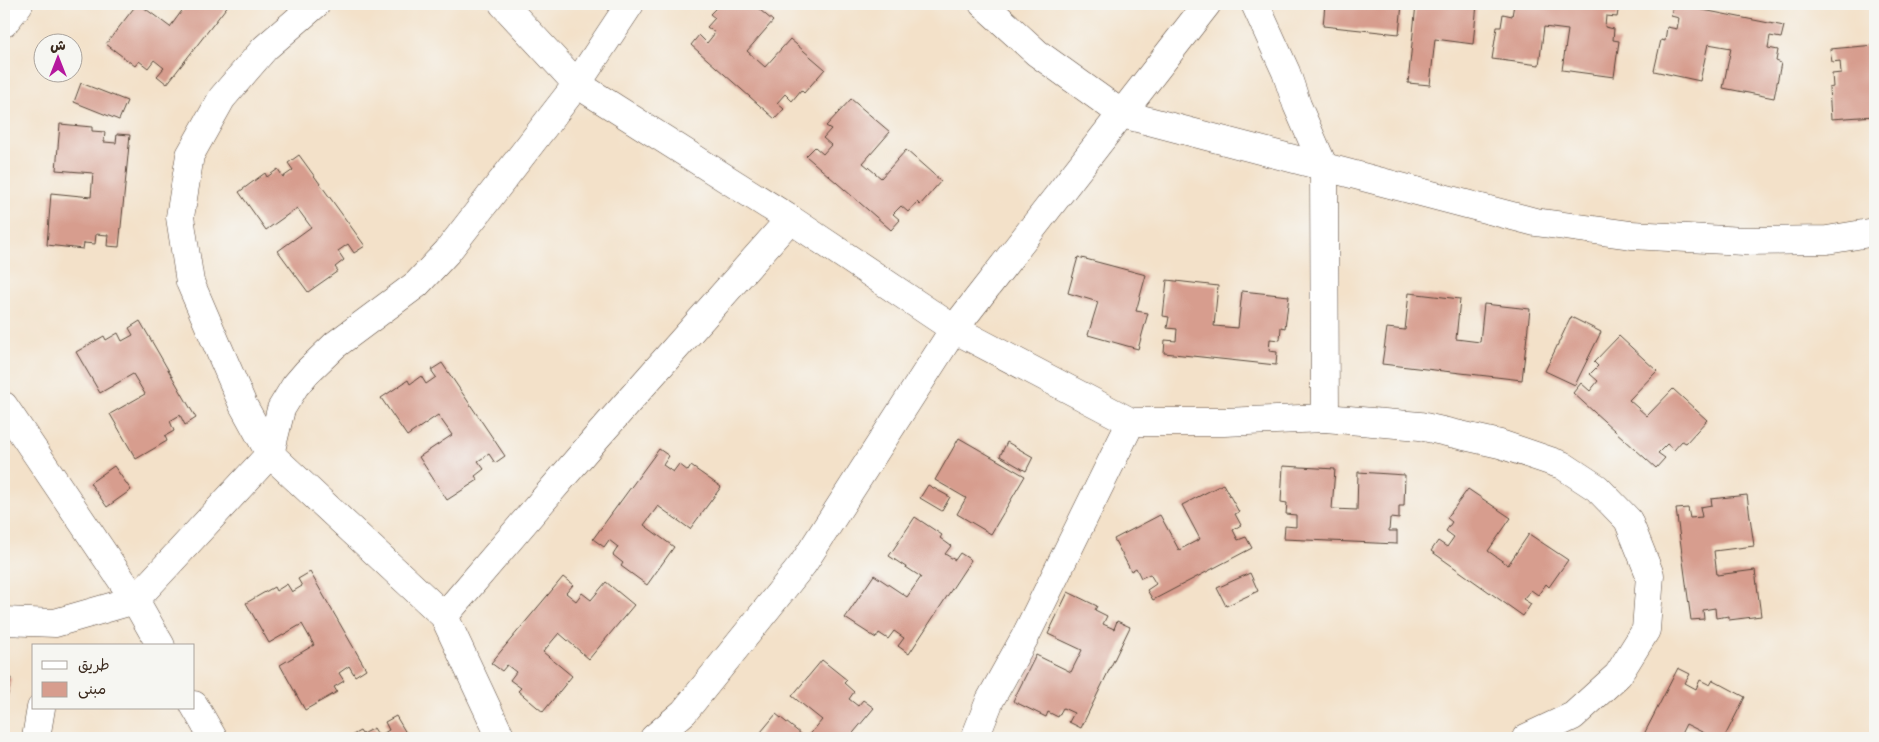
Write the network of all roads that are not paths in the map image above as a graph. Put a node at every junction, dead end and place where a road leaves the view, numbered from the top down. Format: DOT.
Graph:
graph roads {
  1 [pos="19,4"];
  2 [pos="316,4"];
  3 [pos="503,4"];
  4 [pos="630,4"];
  5 [pos="982,4"];
  6 [pos="1207,4"];
  7 [pos="1256,4"];
  8 [pos="4,23"];
  9 [pos="577,84"];
  10 [pos="1122,114"];
  11 [pos="1324,167"];
  12 [pos="790,219"];
  13 [pos="1875,232"];
  14 [pos="954,329"];
  15 [pos="4,406"];
  16 [pos="1325,418"];
  17 [pos="1131,422"];
  18 [pos="270,454"];
  19 [pos="135,600"];
  20 [pos="444,616"];
  21 [pos="4,621"];
  22 [pos="53,634"];
  23 [pos="160,644"];
  24 [pos="195,707"];
  25 [pos="41,710"];
  26 [pos="36,738"];
  27 [pos="213,738"];
  28 [pos="501,738"];
  29 [pos="654,738"];
  30 [pos="975,738"];
  31 [pos="1526,738"];
  1 -- 8 [label="street"];
  2 -- 18 [label="street"];
  3 -- 9 [label="street"];
  4 -- 9 [label="street"];
  5 -- 10 [label="street"];
  6 -- 10 [label="street"];
  7 -- 11 [label="street"];
  9 -- 12 [label="street"];
  9 -- 18 [label="street"];
  10 -- 11 [label="street"];
  10 -- 14 [label="street"];
  11 -- 13 [label="street"];
  11 -- 16 [label="street"];
  12 -- 14 [label="street"];
  12 -- 20 [label="street"];
  14 -- 17 [label="street"];
  14 -- 29 [label="street"];
  15 -- 19 [label="street"];
  16 -- 17 [label="street"];
  16 -- 31 [label="street"];
  17 -- 30 [label="street"];
  18 -- 19 [label="street"];
  18 -- 20 [label="street"];
  19 -- 22 [label="street"];
  19 -- 23 [label="street"];
  20 -- 28 [label="street"];
  21 -- 22 [label="street"];
  24 -- 27 [label="street"];
  25 -- 26 [label="street"];
}
